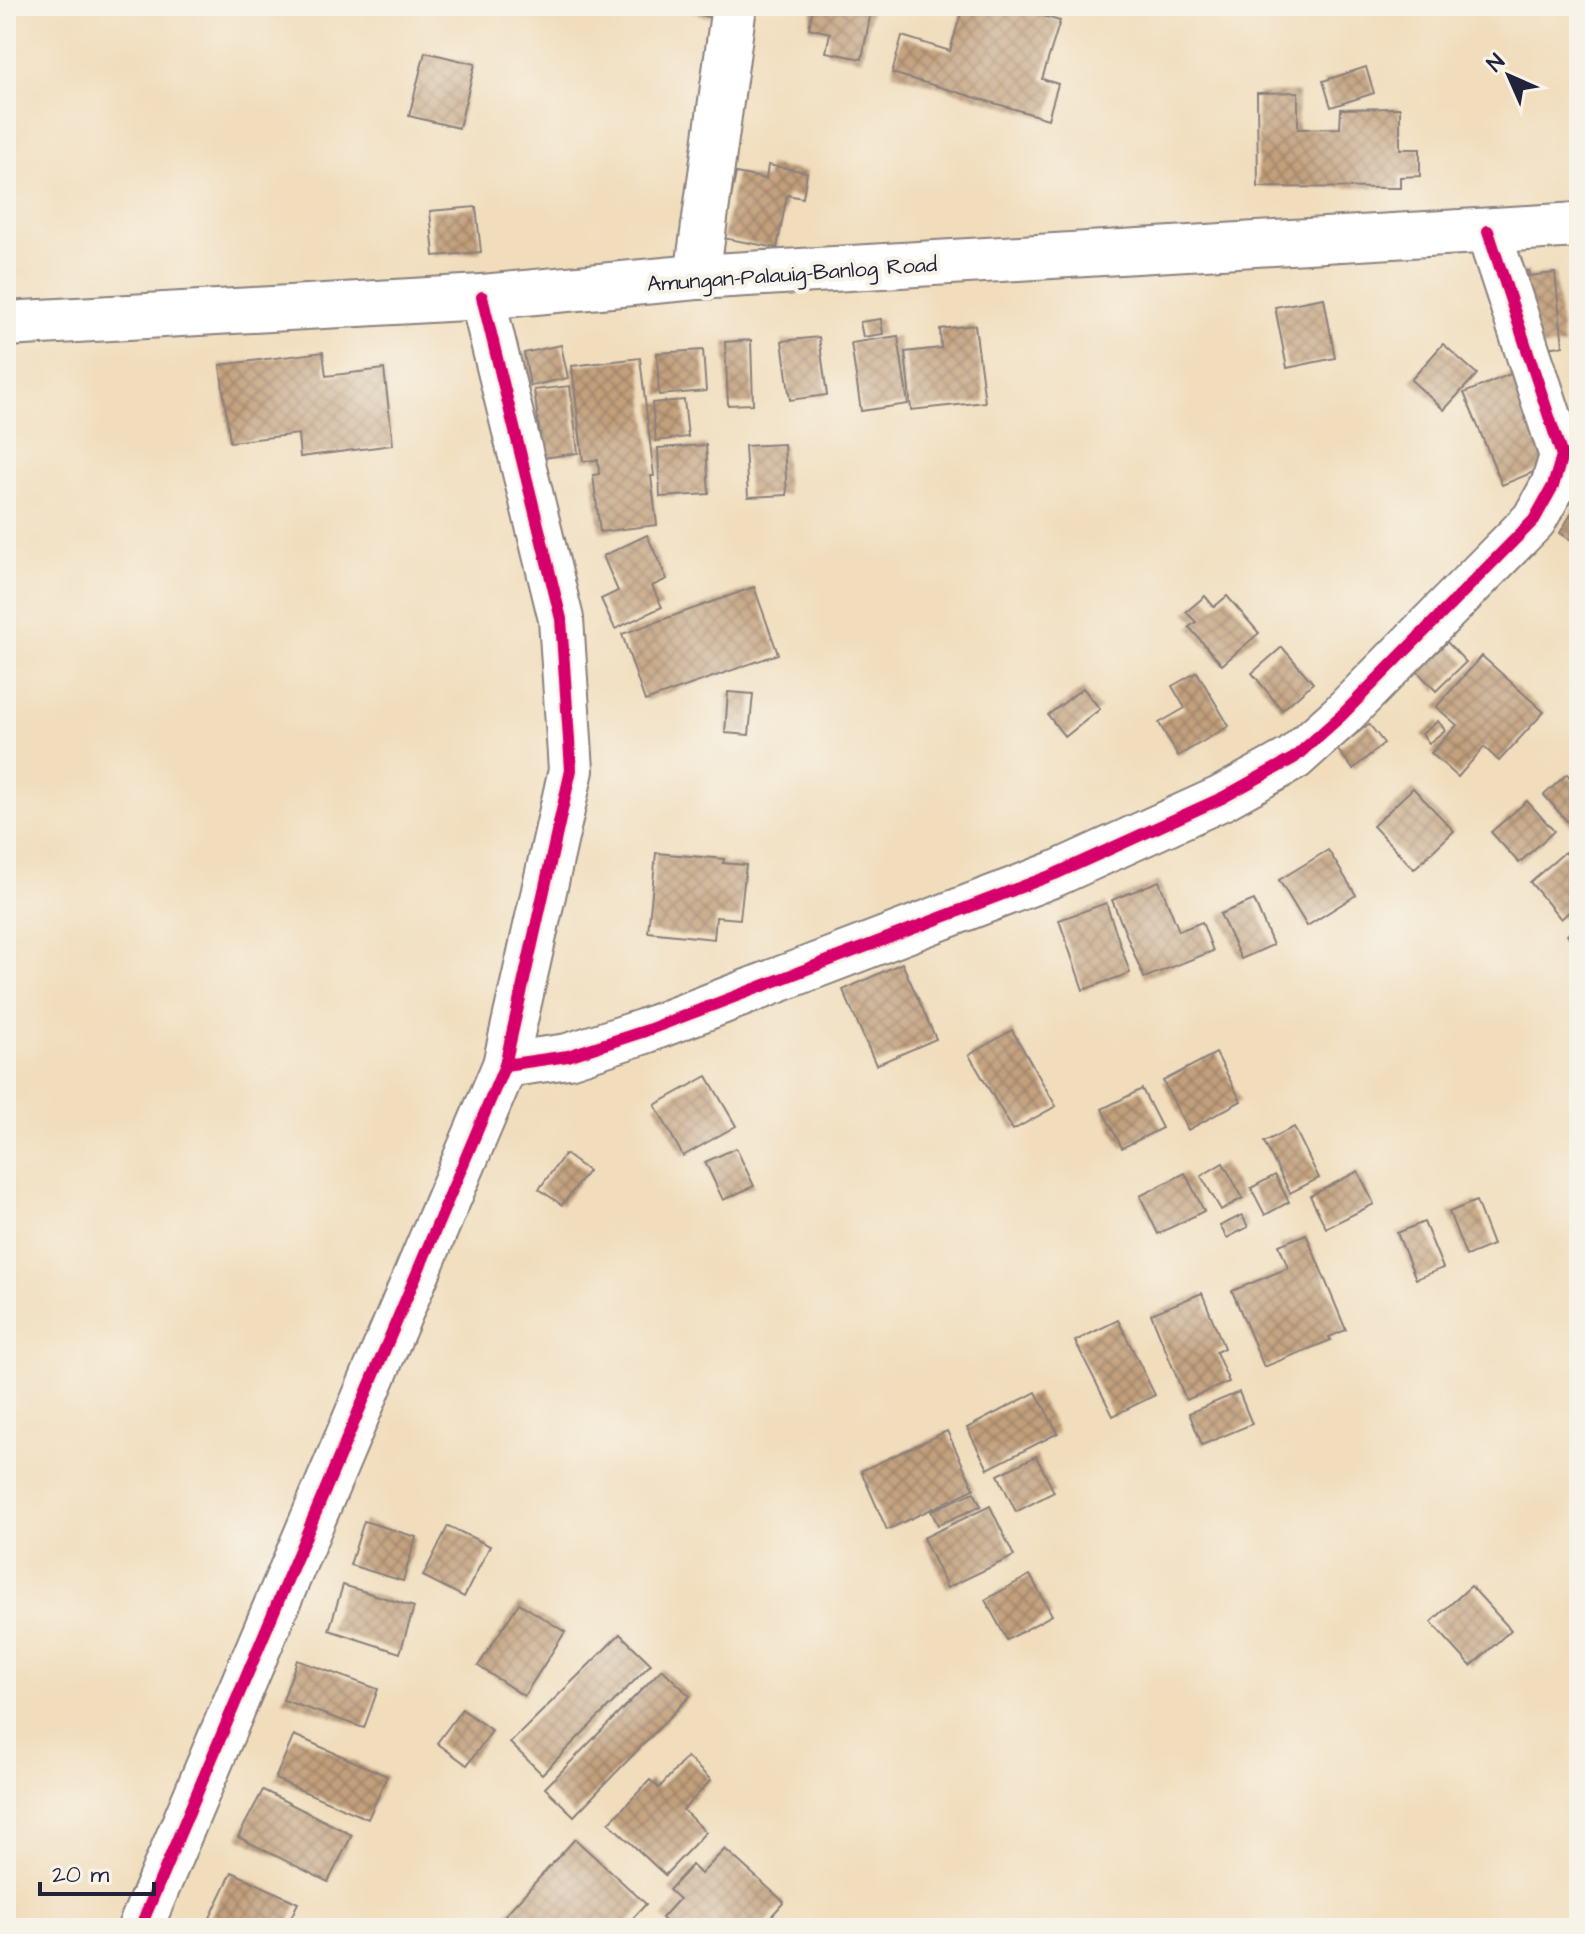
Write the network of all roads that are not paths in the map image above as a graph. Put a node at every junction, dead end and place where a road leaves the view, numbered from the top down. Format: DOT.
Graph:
graph roads {
  1 [pos="734,6"];
  2 [pos="1579,225"];
  3 [pos="1488,231"];
  4 [pos="697,277"];
  5 [pos="482,297"];
  6 [pos="6,324"];
  7 [pos="505,1065"];
  8 [pos="140,1928"];
  1 -- 4 [label="street"];
  2 -- 3 [label="street, Amungan-Palauig-Banlog Road"];
  3 -- 4 [label="street, Amungan-Palauig-Banlog Road"];
  3 -- 7 [label="street"];
  4 -- 5 [label="street, Amungan-Palauig-Banlog Road"];
  5 -- 6 [label="street, Amungan-Palauig-Banlog Road"];
  5 -- 7 [label="street"];
  7 -- 8 [label="street"];
}
